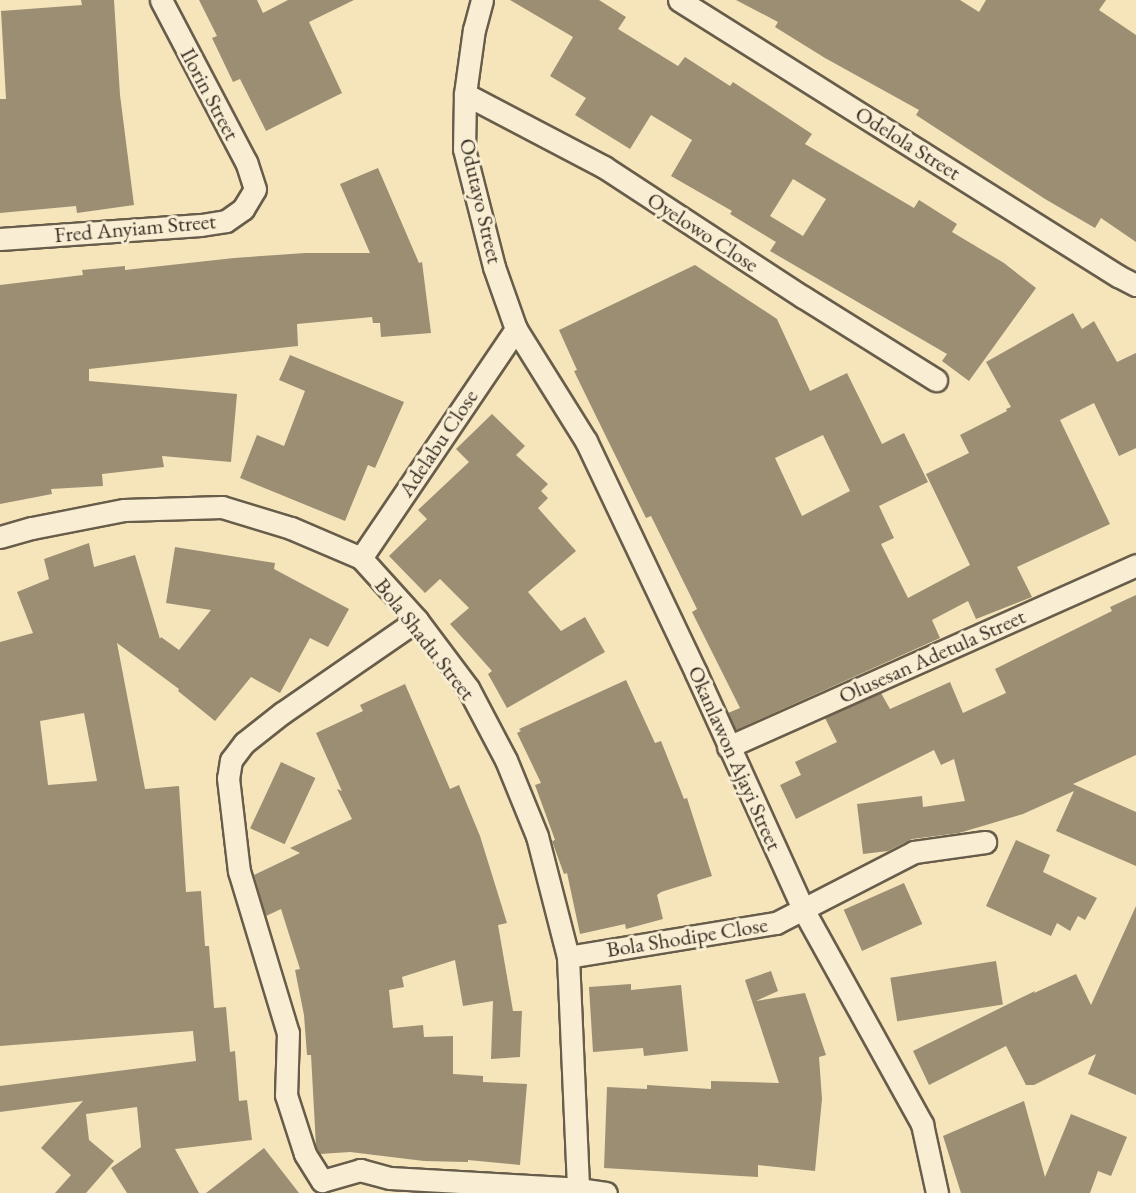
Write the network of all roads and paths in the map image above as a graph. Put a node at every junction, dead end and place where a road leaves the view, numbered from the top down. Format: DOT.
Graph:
graph roads {
  1 [pos="161,0"];
  2 [pos="482,0"];
  3 [pos="679,0"];
  4 [pos="465,94"];
  5 [pos="255,189"];
  6 [pos="0,239"];
  7 [pos="1136,285"];
  8 [pos="516,329"];
  9 [pos="936,380"];
  10 [pos="0,537"];
  11 [pos="361,558"];
  12 [pos="1136,565"];
  13 [pos="417,620"];
  14 [pos="728,747"];
  15 [pos="985,842"];
  16 [pos="804,911"];
  17 [pos="568,957"];
  18 [pos="578,1189"];
  19 [pos="606,1193"];
  20 [pos="937,1193"];
  1 -- 5 [label="street, Ilorin Street"];
  2 -- 4 [label="street, Odutayo Street"];
  3 -- 7 [label="street, Odelola Street"];
  4 -- 8 [label="street, Odutayo Street"];
  4 -- 9 [label="street, Oyelowo Close"];
  5 -- 6 [label="street, Fred Anyiam Street"];
  8 -- 11 [label="street, Adelabu Close"];
  8 -- 14 [label="street, Okanlawon Ajayi Street"];
  10 -- 11 [label="street, Bola Shadu Street"];
  11 -- 13 [label="street, Bola Shadu Street"];
  12 -- 14 [label="street, Olusesan Adetula Street"];
  13 -- 17 [label="street, Bola Shadu Street"];
  13 -- 18 [label="street"];
  14 -- 16 [label="street, Okanlawon Ajayi Street"];
  15 -- 16 [label="street, Bola Shodipe Close"];
  16 -- 17 [label="street, Bola Shodipe Close"];
  16 -- 20 [label="street, Okanlawon Ajayi Street"];
  17 -- 18 [label="street, Bola Shadu Street"];
  18 -- 19 [label="street"];
}
